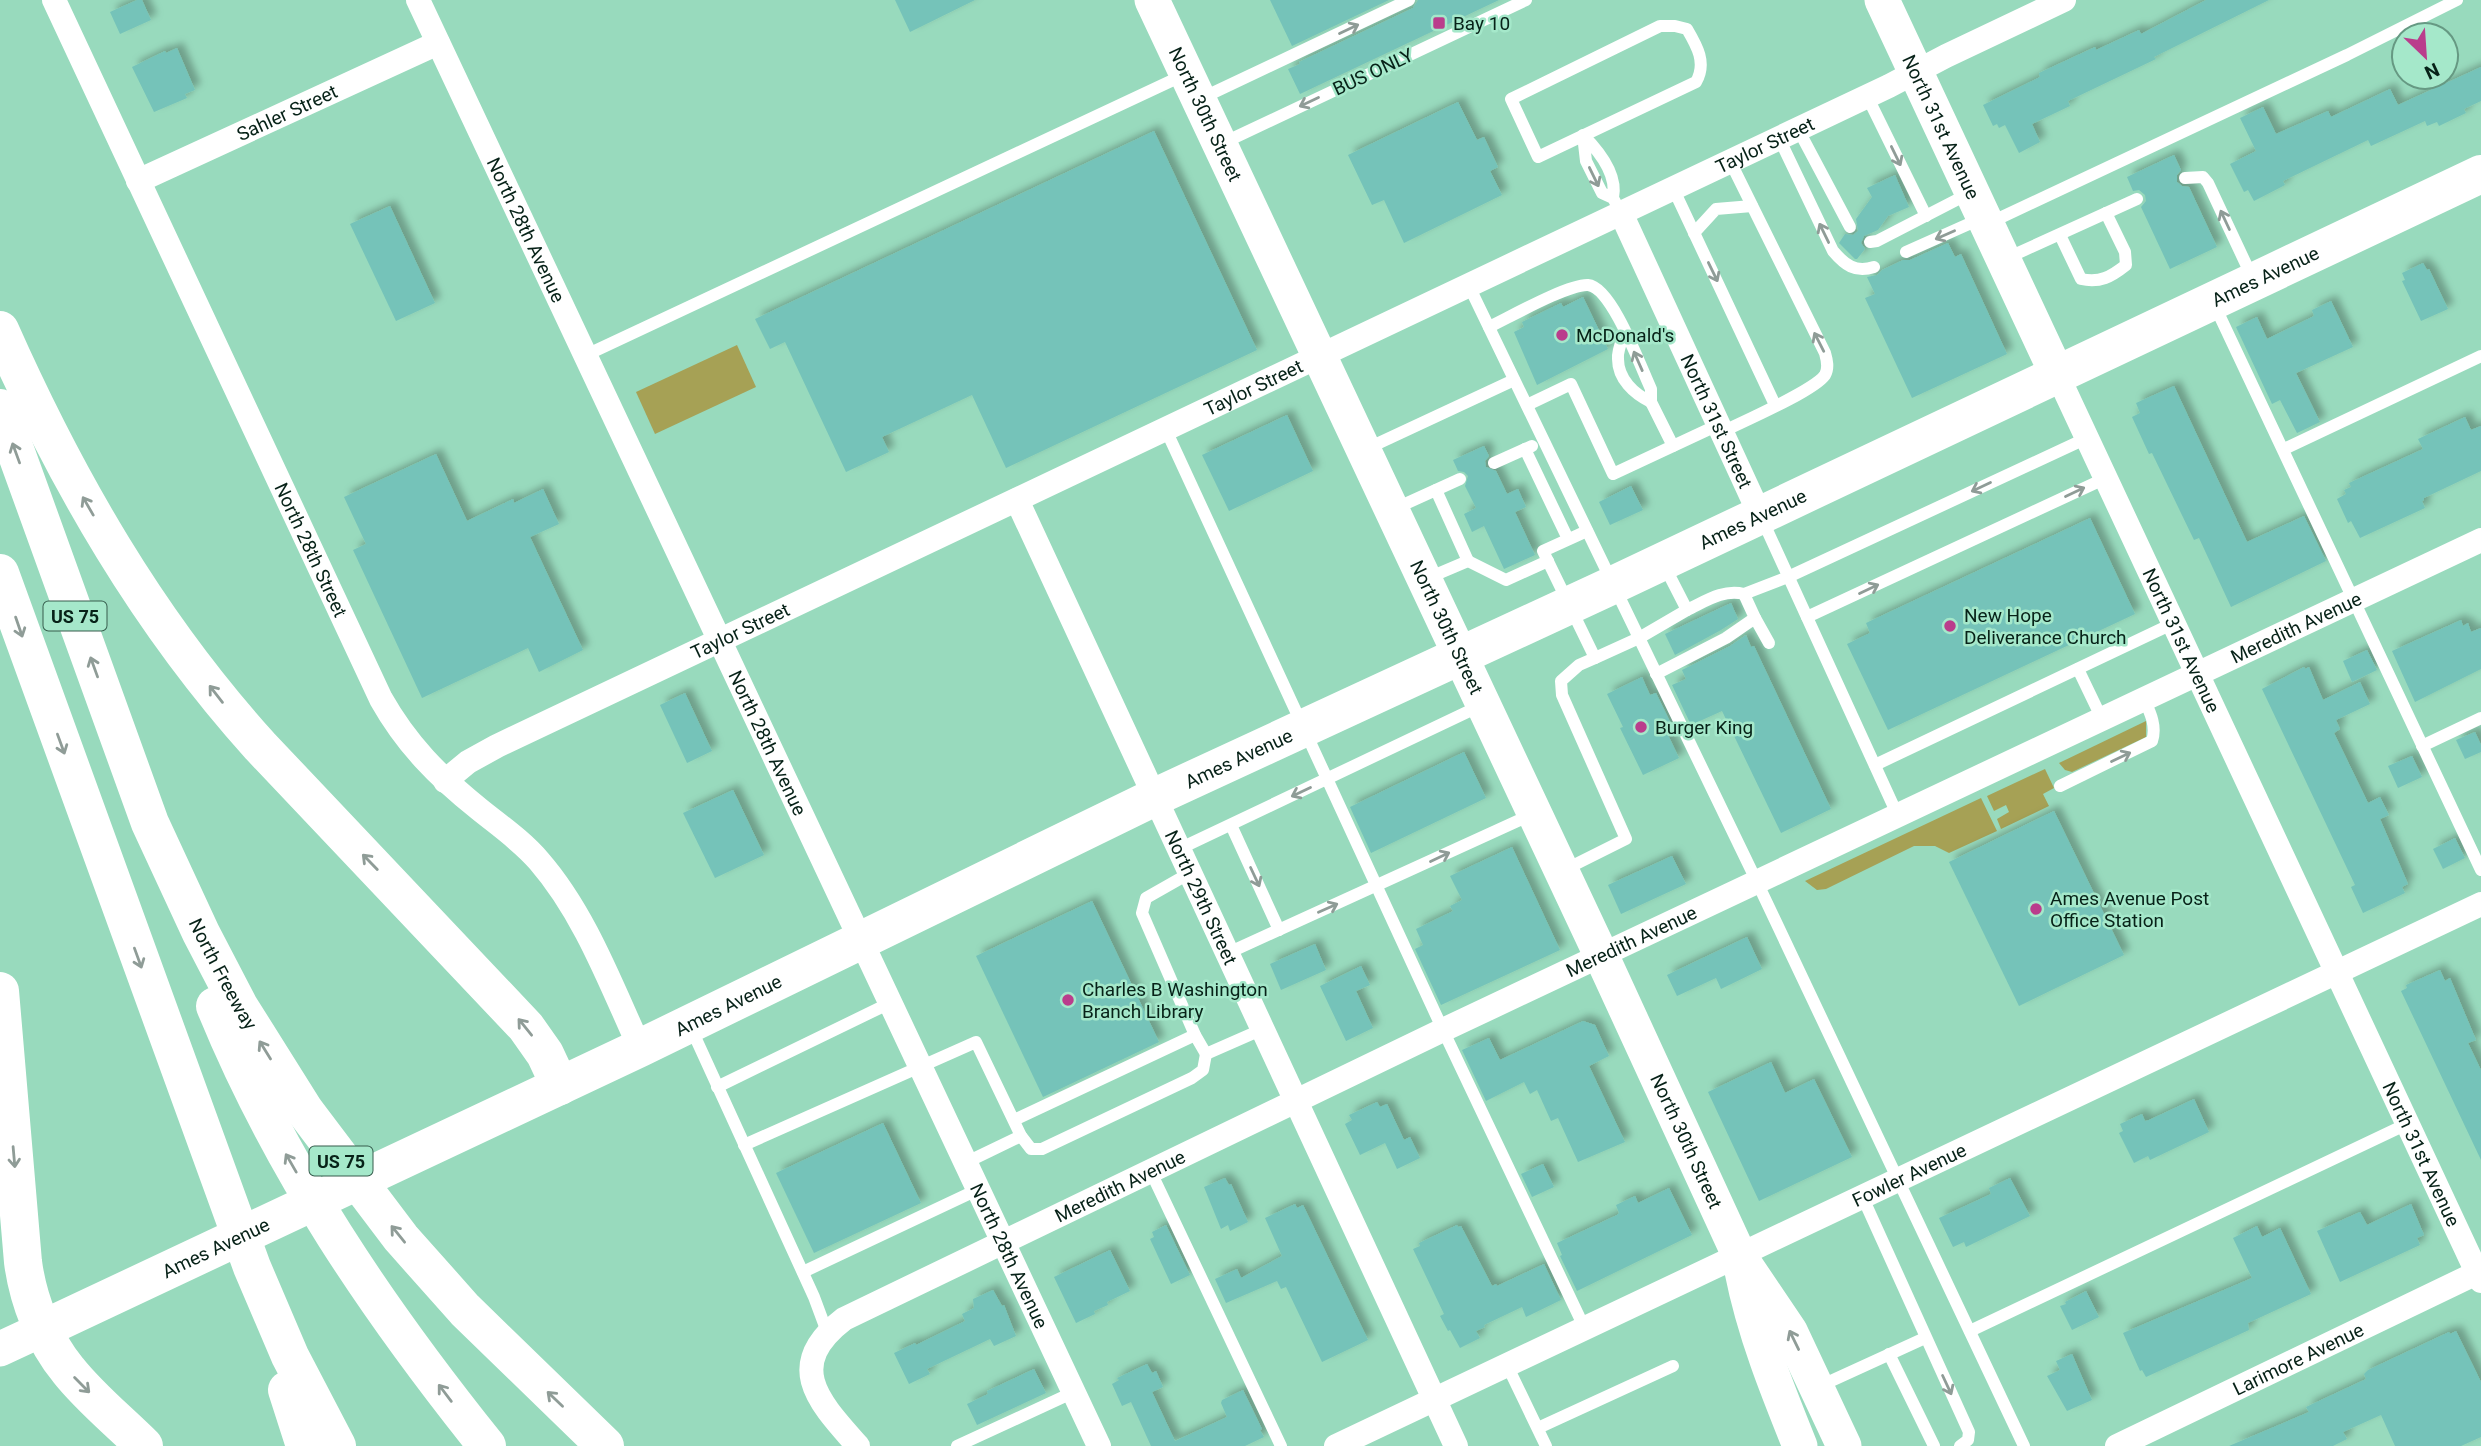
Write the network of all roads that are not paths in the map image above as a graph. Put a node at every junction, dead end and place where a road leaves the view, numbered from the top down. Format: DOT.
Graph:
graph roads {
  1 [pos="54,0"];
  2 [pos="418,0"];
  3 [pos="1152,0"];
  4 [pos="1409,0"];
  5 [pos="1526,0"];
  6 [pos="1882,0"];
  7 [pos="2064,0"];
  8 [pos="2457,0"];
  9 [pos="438,43"];
  10 [pos="1915,72"];
  11 [pos="1193,87"];
  12 [pos="1867,96"];
  13 [pos="1789,134"];
  14 [pos="1583,135"];
  15 [pos="1220,144"];
  16 [pos="1730,161"];
  17 [pos="2481,174"];
  18 [pos="2185,178"];
  19 [pos="138,181"];
  20 [pos="1673,188"];
  21 [pos="2137,199"];
  22 [pos="1617,206"];
  23 [pos="1752,206"];
  24 [pos="1981,211"];
  25 [pos="2106,213"];
  26 [pos="1926,216"];
  27 [pos="1910,224"];
  28 [pos="1850,227"];
  29 [pos="1694,233"];
  30 [pos="2060,234"];
  31 [pos="1870,242"];
  32 [pos="1920,246"];
  33 [pos="1906,252"];
  34 [pos="2004,260"];
  35 [pos="1874,267"];
  36 [pos="2253,281"];
  37 [pos="1469,286"];
  38 [pos="2212,301"];
  39 [pos="1489,327"];
  40 [pos="0,330"];
  41 [pos="1625,332"];
  42 [pos="584,356"];
  43 [pos="2481,356"];
  44 [pos="1320,357"];
  45 [pos="2057,374"];
  46 [pos="1514,380"];
  47 [pos="1651,402"];
  48 [pos="1527,405"];
  49 [pos="1775,405"];
  50 [pos="0,408"];
  51 [pos="1720,429"];
  52 [pos="1166,430"];
  53 [pos="2087,438"];
  54 [pos="1544,441"];
  55 [pos="1673,446"];
  56 [pos="1525,449"];
  57 [pos="2284,449"];
  58 [pos="1363,450"];
  59 [pos="1494,463"];
  60 [pos="2106,478"];
  61 [pos="1460,479"];
  62 [pos="1436,490"];
  63 [pos="1017,500"];
  64 [pos="1391,510"];
  65 [pos="1760,515"];
  66 [pos="1587,531"];
  67 [pos="1568,540"];
  68 [pos="2481,540"];
  69 [pos="1468,561"];
  70 [pos="1548,561"];
  71 [pos="1663,561"];
  72 [pos="0,573"];
  73 [pos="1788,577"];
  74 [pos="1423,580"];
  75 [pos="1613,585"];
  76 [pos="1744,594"];
  77 [pos="2355,600"];
  78 [pos="1570,605"];
  79 [pos="1682,617"];
  80 [pos="1807,617"];
  81 [pos="1755,618"];
  82 [pos="2174,623"];
  83 [pos="1639,638"];
  84 [pos="719,642"];
  85 [pos="1769,643"];
  86 [pos="1459,656"];
  87 [pos="1595,658"];
  88 [pos="2078,669"];
  89 [pos="1656,674"];
  90 [pos="2197,674"];
  91 [pos="2144,699"];
  92 [pos="1482,705"];
  93 [pos="2481,718"];
  94 [pos="2102,719"];
  95 [pos="1304,728"];
  96 [pos="2422,746"];
  97 [pos="1875,765"];
  98 [pos="1328,779"];
  99 [pos="445,781"];
  100 [pos="2060,786"];
  101 [pos="1155,797"];
  102 [pos="1534,814"];
  103 [pos="1898,816"];
  104 [pos="150,823"];
  105 [pos="1231,825"];
  106 [pos="1180,849"];
  107 [pos="2481,870"];
  108 [pos="1561,872"];
  109 [pos="1190,873"];
  110 [pos="1757,882"];
  111 [pos="1378,886"];
  112 [pos="2481,904"];
  113 [pos="1279,930"];
  114 [pos="861,941"];
  115 [pos="1228,953"];
  116 [pos="1602,957"];
  117 [pos="2339,974"];
  118 [pos="0,991"];
  119 [pos="890,1003"];
  120 [pos="689,1024"];
  121 [pos="1263,1029"];
  122 [pos="1443,1030"];
  123 [pos="1195,1035"];
  124 [pos="640,1048"];
  125 [pos="1206,1054"];
  126 [pos="921,1068"];
  127 [pos="560,1086"];
  128 [pos="717,1087"];
  129 [pos="1297,1100"];
  130 [pos="1014,1120"];
  131 [pos="2407,1124"];
  132 [pos="1021,1136"];
  133 [pos="744,1145"];
  134 [pos="967,1163"];
  135 [pos="1150,1170"];
  136 [pos="1898,1182"];
  137 [pos="979,1189"];
  138 [pos="223,1192"];
  139 [pos="1863,1198"];
  140 [pos="1004,1241"];
  141 [pos="1740,1257"];
  142 [pos="803,1272"];
  143 [pos="2480,1275"];
  144 [pos="44,1329"];
  145 [pos="1584,1329"];
  146 [pos="1970,1331"];
  147 [pos="827,1332"];
  148 [pos="1925,1338"];
  149 [pos="0,1349"];
  150 [pos="1889,1354"];
  151 [pos="1507,1365"];
  152 [pos="1673,1366"];
  153 [pos="1816,1387"];
  154 [pos="1073,1392"];
  155 [pos="1435,1399"];
  156 [pos="1538,1428"];
  157 [pos="144,1446"];
  158 [pos="305,1446"];
  159 [pos="337,1446"];
  160 [pos="487,1446"];
  161 [pos="605,1446"];
  162 [pos="858,1446"];
  163 [pos="957,1446"];
  164 [pos="1099,1446"];
  165 [pos="1281,1446"];
  166 [pos="1336,1446"];
  167 [pos="1456,1446"];
  168 [pos="1546,1446"];
  169 [pos="1800,1446"];
  170 [pos="1844,1446"];
  171 [pos="1934,1446"];
  172 [pos="1960,1446"];
  173 [pos="2024,1446"];
  174 [pos="2117,1446"];
  1 -- 19 [label="street, North 28th Street"];
  2 -- 9 [label="street, North 28th Avenue"];
  3 -- 11 [label="main road, North 30th Street"];
  11 -- 4 [label="lane, one-way"];
  5 -- 15 [label="lane, BUS ONLY, one-way"];
  6 -- 10 [label="main road, North 31st Avenue"];
  7 -- 10 [label="street, Taylor Street"];
  8 -- 24 [label="lane"];
  9 -- 19 [label="street, Sahler Street"];
  9 -- 42 [label="street, North 28th Avenue"];
  10 -- 12 [label="street, Taylor Street"];
  10 -- 24 [label="main road, North 31st Avenue"];
  11 -- 15 [label="main road, North 30th Street"];
  11 -- 42 [label="lane"];
  12 -- 13 [label="street, Taylor Street"];
  12 -- 26 [label="lane, one-way"];
  13 -- 16 [label="street, Taylor Street"];
  13 -- 28 [label="lane"];
  35 -- 13 [label="lane, one-way"];
  14 -- 14 [label="lane"];
  14 -- 22 [label="lane"];
  15 -- 44 [label="main road, North 30th Street"];
  16 -- 20 [label="street, Taylor Street"];
  16 -- 23 [label="lane"];
  17 -- 36 [label="main road, Ames Avenue"];
  36 -- 18 [label="lane, one-way"];
  19 -- 99 [label="street, North 28th Street"];
  20 -- 22 [label="street, Taylor Street"];
  20 -- 29 [label="lane"];
  21 -- 25 [label="lane"];
  22 -- 37 [label="street, Taylor Street"];
  22 -- 51 [label="street, North 31st Street"];
  23 -- 29 [label="lane"];
  49 -- 23 [label="lane, one-way"];
  24 -- 26 [label="lane"];
  24 -- 32 [label="lane, one-way"];
  24 -- 34 [label="main road, North 31st Avenue"];
  25 -- 30 [label="lane"];
  25 -- 30 [label="lane"];
  26 -- 27 [label="lane"];
  27 -- 31 [label="lane"];
  27 -- 32 [label="lane"];
  29 -- 49 [label="lane, one-way"];
  30 -- 34 [label="lane"];
  32 -- 33 [label="lane"];
  34 -- 45 [label="main road, North 31st Avenue"];
  36 -- 38 [label="main road, Ames Avenue"];
  37 -- 39 [label="lane"];
  37 -- 44 [label="street, Taylor Street"];
  38 -- 45 [label="main road, Ames Avenue"];
  38 -- 57 [label="lane"];
  39 -- 41 [label="lane"];
  39 -- 46 [label="lane"];
  127 -- 40 [label="main road, one-way"];
  47 -- 41 [label="lane, one-way"];
  41 -- 47 [label="lane"];
  42 -- 84 [label="street, North 28th Avenue"];
  43 -- 57 [label="lane"];
  44 -- 52 [label="street, Taylor Street"];
  44 -- 58 [label="main road, North 30th Street"];
  45 -- 53 [label="street, North 31st Avenue"];
  45 -- 65 [label="main road, Ames Avenue"];
  46 -- 48 [label="lane"];
  46 -- 58 [label="lane"];
  47 -- 55 [label="lane"];
  48 -- 54 [label="lane"];
  48 -- 55 [label="lane"];
  49 -- 51 [label="lane"];
  104 -- 50 [label="main road, North Freeway / US 75, one-way"];
  51 -- 55 [label="lane"];
  51 -- 65 [label="street, North 31st Street"];
  52 -- 63 [label="street, Taylor Street"];
  52 -- 95 [label="lane"];
  53 -- 60 [label="street, North 31st Avenue"];
  53 -- 73 [label="lane, one-way"];
  54 -- 56 [label="lane"];
  54 -- 66 [label="lane"];
  56 -- 59 [label="lane"];
  56 -- 67 [label="lane"];
  57 -- 77 [label="lane"];
  58 -- 64 [label="main road, North 30th Street"];
  80 -- 60 [label="lane, one-way"];
  60 -- 82 [label="street, North 31st Avenue"];
  61 -- 62 [label="lane"];
  62 -- 64 [label="lane"];
  62 -- 69 [label="lane"];
  63 -- 84 [label="street, Taylor Street"];
  63 -- 101 [label="street, North 29th Street"];
  64 -- 74 [label="main road, North 30th Street"];
  65 -- 71 [label="main road, Ames Avenue"];
  65 -- 73 [label="lane"];
  66 -- 67 [label="lane"];
  66 -- 75 [label="lane"];
  67 -- 70 [label="lane"];
  68 -- 77 [label="street, Meredith Avenue"];
  69 -- 70 [label="lane"];
  69 -- 74 [label="lane"];
  70 -- 78 [label="lane"];
  71 -- 75 [label="main road, Ames Avenue"];
  71 -- 79 [label="lane"];
  72 -- 138 [label="main road, US 75, one-way"];
  73 -- 76 [label="lane"];
  73 -- 80 [label="lane"];
  74 -- 86 [label="main road, North 30th Street"];
  75 -- 78 [label="main road, Ames Avenue"];
  75 -- 83 [label="lane"];
  76 -- 79 [label="lane"];
  76 -- 81 [label="lane"];
  77 -- 90 [label="street, Meredith Avenue"];
  77 -- 96 [label="lane"];
  78 -- 86 [label="main road, Ames Avenue"];
  78 -- 87 [label="lane"];
  79 -- 83 [label="lane"];
  80 -- 97 [label="lane"];
  81 -- 85 [label="lane"];
  81 -- 89 [label="lane"];
  82 -- 88 [label="lane"];
  82 -- 90 [label="street, North 31st Avenue"];
  83 -- 87 [label="lane"];
  83 -- 89 [label="lane"];
  84 -- 99 [label="street, Taylor Street"];
  84 -- 114 [label="street, North 28th Avenue"];
  86 -- 92 [label="main road, North 30th Street"];
  86 -- 95 [label="main road, Ames Avenue"];
  87 -- 108 [label="lane"];
  88 -- 94 [label="lane"];
  88 -- 97 [label="lane"];
  89 -- 110 [label="lane"];
  90 -- 91 [label="street, Meredith Avenue"];
  90 -- 117 [label="street, North 31st Avenue"];
  91 -- 94 [label="street, Meredith Avenue"];
  100 -- 91 [label="lane, one-way"];
  92 -- 98 [label="lane"];
  92 -- 102 [label="main road, North 30th Street"];
  93 -- 96 [label="lane"];
  94 -- 103 [label="street, Meredith Avenue"];
  95 -- 98 [label="lane"];
  95 -- 101 [label="main road, Ames Avenue"];
  96 -- 107 [label="lane"];
  97 -- 103 [label="lane"];
  98 -- 105 [label="lane, one-way"];
  98 -- 111 [label="lane"];
  99 -- 124 [label="street, North 28th Street"];
  101 -- 106 [label="street, North 29th Street"];
  101 -- 114 [label="main road, Ames Avenue"];
  102 -- 108 [label="main road, North 30th Street"];
  111 -- 102 [label="lane, one-way"];
  103 -- 110 [label="street, Meredith Avenue"];
  160 -- 104 [label="main road, one-way"];
  161 -- 104 [label="main road, North Freeway / US 75, one-way"];
  105 -- 106 [label="lane"];
  105 -- 113 [label="lane, one-way"];
  106 -- 109 [label="street, North 29th Street"];
  108 -- 116 [label="main road, North 30th Street"];
  109 -- 115 [label="street, North 29th Street"];
  109 -- 123 [label="lane"];
  110 -- 116 [label="street, Meredith Avenue"];
  110 -- 136 [label="lane"];
  113 -- 111 [label="lane, one-way"];
  111 -- 122 [label="lane"];
  112 -- 117 [label="street, Fowler Avenue"];
  113 -- 115 [label="lane"];
  114 -- 119 [label="street, North 28th Avenue"];
  114 -- 120 [label="main road, Ames Avenue"];
  115 -- 121 [label="street, North 29th Street"];
  116 -- 122 [label="street, Meredith Avenue"];
  116 -- 141 [label="main road, North 30th Street"];
  117 -- 131 [label="street, North 31st Avenue"];
  117 -- 136 [label="street, Fowler Avenue"];
  118 -- 144 [label="main road, one-way"];
  119 -- 126 [label="street, North 28th Avenue"];
  119 -- 128 [label="lane"];
  120 -- 124 [label="main road, Ames Avenue"];
  120 -- 128 [label="lane"];
  121 -- 125 [label="lane"];
  121 -- 129 [label="street, North 29th Street"];
  122 -- 129 [label="street, Meredith Avenue"];
  122 -- 145 [label="lane"];
  123 -- 125 [label="lane"];
  123 -- 130 [label="lane"];
  124 -- 127 [label="main road, Ames Avenue"];
  125 -- 132 [label="lane"];
  126 -- 130 [label="lane"];
  126 -- 133 [label="lane"];
  126 -- 134 [label="street, North 28th Avenue"];
  127 -- 144 [label="main road, Ames Avenue"];
  128 -- 133 [label="lane"];
  129 -- 135 [label="street, Meredith Avenue"];
  129 -- 155 [label="street, North 29th Street"];
  130 -- 132 [label="lane"];
  131 -- 143 [label="street, North 31st Avenue"];
  131 -- 146 [label="lane"];
  132 -- 134 [label="lane"];
  133 -- 142 [label="lane"];
  134 -- 137 [label="street, North 28th Avenue"];
  135 -- 140 [label="street, Meredith Avenue"];
  135 -- 165 [label="lane"];
  136 -- 139 [label="street, Fowler Avenue"];
  136 -- 146 [label="lane"];
  137 -- 140 [label="street, North 28th Avenue"];
  137 -- 142 [label="lane"];
  138 -- 158 [label="main road"];
  138 -- 159 [label="main road, US 75"];
  139 -- 141 [label="street, Fowler Avenue"];
  139 -- 148 [label="lane"];
  140 -- 147 [label="street, Meredith Avenue"];
  140 -- 154 [label="street, North 28th Avenue"];
  141 -- 145 [label="street, Fowler Avenue"];
  153 -- 141 [label="main road, North 30th Street, one-way"];
  141 -- 169 [label="main road, North 30th Street"];
  142 -- 147 [label="lane"];
  143 -- 174 [label="street, Larimore Avenue"];
  144 -- 149 [label="main road, Ames Avenue"];
  144 -- 157 [label="main road, one-way"];
  145 -- 151 [label="street, Fowler Avenue"];
  146 -- 173 [label="lane"];
  147 -- 162 [label="street"];
  148 -- 150 [label="lane"];
  148 -- 172 [label="lane, one-way"];
  150 -- 153 [label="lane"];
  150 -- 171 [label="lane"];
  151 -- 155 [label="street, Fowler Avenue"];
  151 -- 156 [label="lane"];
  152 -- 156 [label="lane"];
  153 -- 170 [label="main road, North 30th Street"];
  154 -- 163 [label="lane"];
  154 -- 164 [label="street, North 28th Avenue"];
  155 -- 166 [label="street, Fowler Avenue"];
  155 -- 167 [label="street, North 29th Street"];
  156 -- 168 [label="lane"];
}
